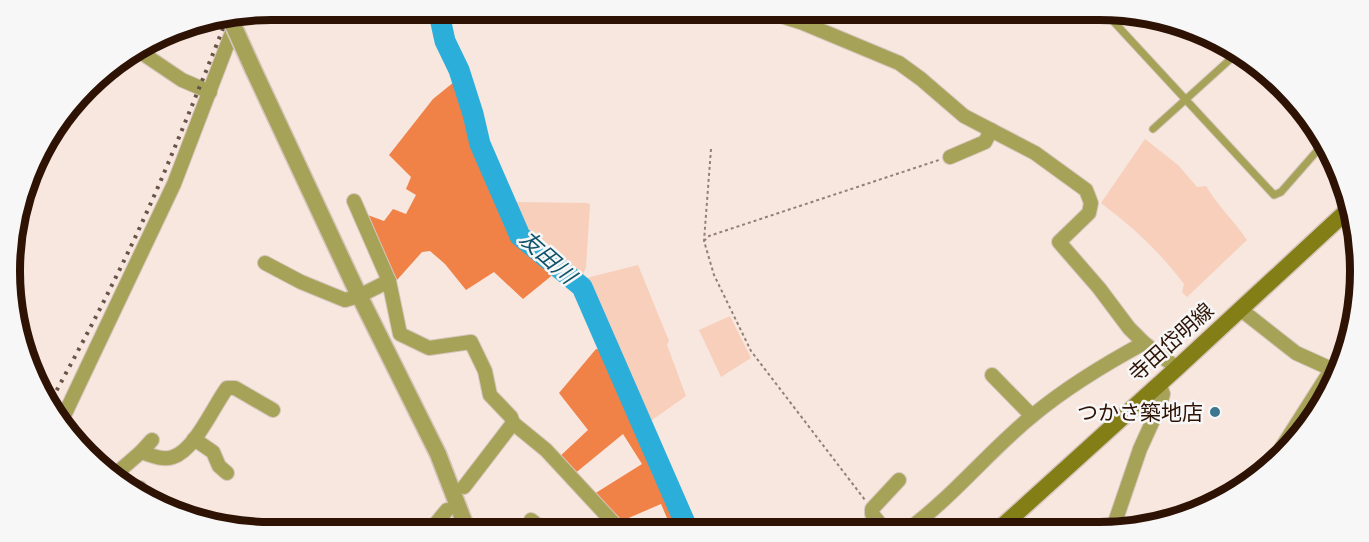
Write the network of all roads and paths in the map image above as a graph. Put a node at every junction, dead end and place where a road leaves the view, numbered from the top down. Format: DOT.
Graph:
graph roads {
  1 [pos="794,20"];
  2 [pos="1113,20"];
  3 [pos="236,22"];
  4 [pos="232,23"];
  5 [pos="143,54"];
  6 [pos="1232,58"];
  7 [pos="210,92"];
  8 [pos="1187,98"];
  9 [pos="1153,129"];
  10 [pos="992,130"];
  11 [pos="711,149"];
  12 [pos="1318,149"];
  13 [pos="951,157"];
  14 [pos="354,201"];
  15 [pos="1343,214"];
  16 [pos="704,241"];
  17 [pos="265,263"];
  18 [pos="389,281"];
  19 [pos="359,296"];
  20 [pos="1240,309"];
  21 [pos="1144,343"];
  22 [pos="1177,368"];
  23 [pos="1329,369"];
  24 [pos="992,375"];
  25 [pos="1159,383"];
  26 [pos="1313,402"];
  27 [pos="273,410"];
  28 [pos="65,415"];
  29 [pos="1032,416"];
  30 [pos="513,423"];
  31 [pos="1297,426"];
  32 [pos="152,440"];
  33 [pos="194,440"];
  34 [pos="141,452"];
  35 [pos="119,471"];
  36 [pos="228,473"];
  37 [pos="899,480"];
  38 [pos="464,487"];
  39 [pos="873,509"];
  40 [pos="447,510"];
  41 [pos="531,520"];
  42 [pos="437,522"];
  43 [pos="464,522"];
  44 [pos="534,522"];
  45 [pos="613,522"];
  46 [pos="879,522"];
  47 [pos="917,522"];
  48 [pos="1007,522"];
  49 [pos="1115,522"];
  1 -- 10 [label="street"];
  2 -- 8 [label="lane"];
  3 -- 7 [label="street"];
  4 -- 19 [label="street, bridge"];
  5 -- 7 [label="street"];
  6 -- 8 [label="lane"];
  7 -- 28 [label="street"];
  8 -- 9 [label="lane"];
  8 -- 12 [label="lane"];
  10 -- 13 [label="street"];
  10 -- 21 [label="street"];
  11 -- 16 [label="path"];
  13 -- 16 [label="path"];
  14 -- 18 [label="street"];
  15 -- 20 [label="main road, 寺田岱明線"];
  16 -- 39 [label="path"];
  17 -- 19 [label="street"];
  18 -- 19 [label="street"];
  18 -- 30 [label="street"];
  19 -- 43 [label="street"];
  20 -- 22 [label="main road, 寺田岱明線"];
  20 -- 23 [label="street"];
  21 -- 22 [label="street"];
  21 -- 29 [label="street"];
  22 -- 25 [label="main road, 寺田岱明線"];
  24 -- 29 [label="street"];
  25 -- 48 [label="main road, 寺田岱明線"];
  25 -- 49 [label="street"];
  26 -- 31 [label="street"];
  27 -- 33 [label="street"];
  29 -- 47 [label="street"];
  30 -- 38 [label="street"];
  30 -- 45 [label="street"];
  32 -- 34 [label="street"];
  33 -- 34 [label="street"];
  33 -- 36 [label="street"];
  34 -- 35 [label="street"];
  37 -- 39 [label="street"];
  39 -- 46 [label="street"];
  40 -- 42 [label="street"];
  41 -- 44 [label="street"];
}
